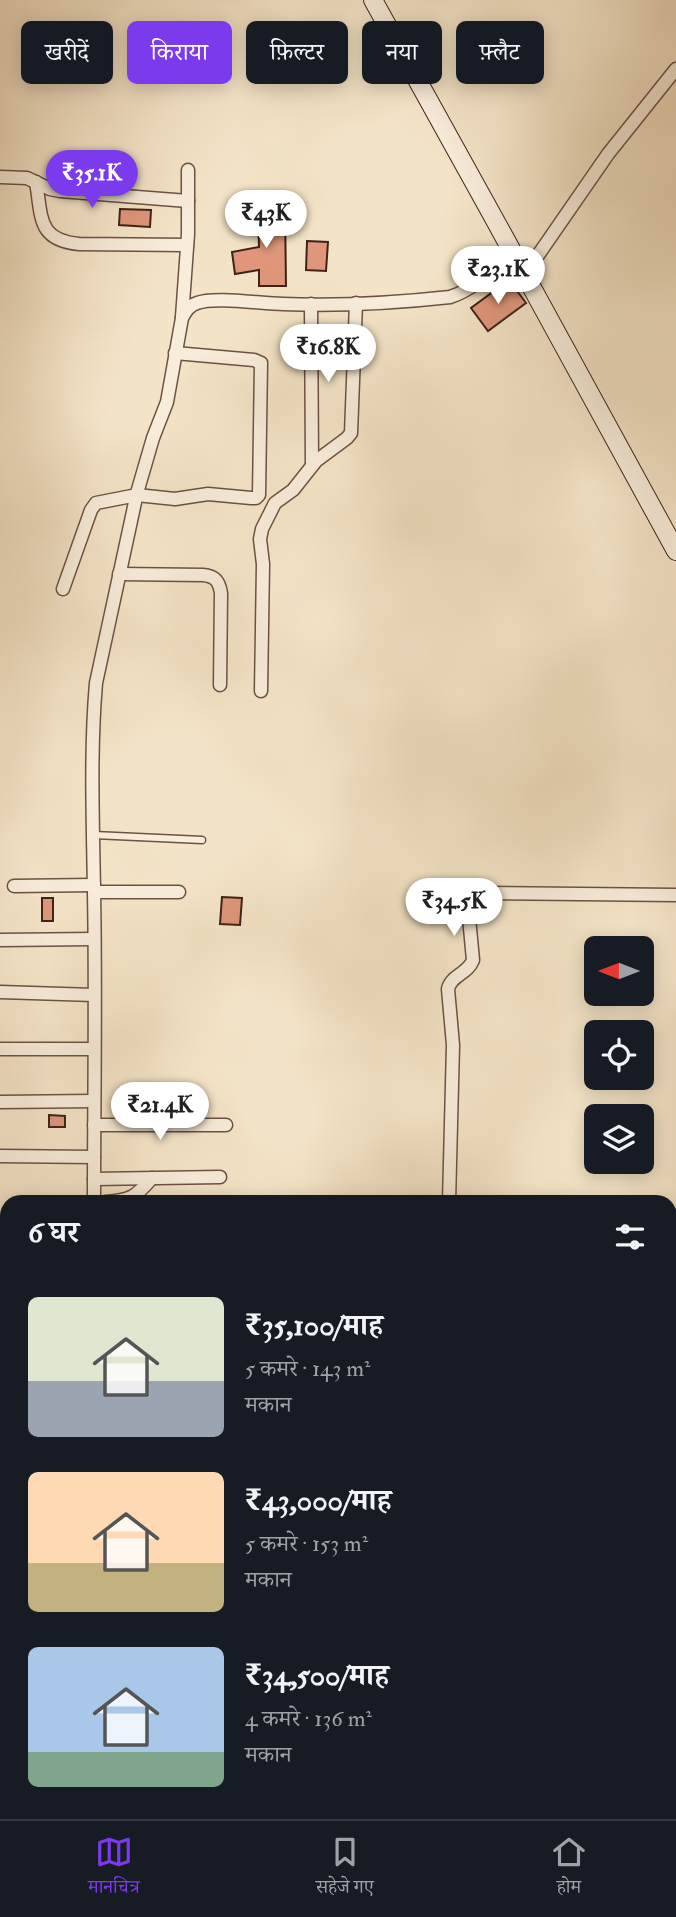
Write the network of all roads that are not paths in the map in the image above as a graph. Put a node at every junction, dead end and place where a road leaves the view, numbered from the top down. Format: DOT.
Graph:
graph roads {
  1 [pos="373,0"];
  2 [pos="676,69"];
  3 [pos="188,170"];
  4 [pos="0,177"];
  5 [pos="36,182"];
  6 [pos="188,201"];
  7 [pos="187,244"];
  8 [pos="513,252"];
  9 [pos="525,274"];
  10 [pos="356,303"];
  11 [pos="311,304"];
  12 [pos="182,318"];
  13 [pos="175,354"];
  14 [pos="312,465"];
  15 [pos="137,495"];
  16 [pos="676,551"];
  17 [pos="119,574"];
  18 [pos="63,589"];
  19 [pos="220,685"];
  20 [pos="261,691"];
  21 [pos="92,835"];
  22 [pos="202,839"];
  23 [pos="14,886"];
  24 [pos="94,888"];
  25 [pos="179,892"];
  26 [pos="676,895"];
  27 [pos="94,939"];
  28 [pos="0,940"];
  29 [pos="0,992"];
  30 [pos="94,995"];
  31 [pos="0,1049"];
  32 [pos="94,1049"];
  33 [pos="94,1101"];
  34 [pos="0,1102"];
  35 [pos="94,1125"];
  36 [pos="226,1125"];
  37 [pos="0,1156"];
  38 [pos="94,1157"];
  39 [pos="220,1177"];
  40 [pos="152,1178"];
  41 [pos="94,1180"];
  42 [pos="94,1195"];
  43 [pos="137,1195"];
  44 [pos="449,1195"];
  1 -- 8 [label="street"];
  2 -- 9 [label="street"];
  3 -- 6 [label="street"];
  4 -- 5 [label="street"];
  5 -- 6 [label="street"];
  5 -- 7 [label="street"];
  6 -- 7 [label="street"];
  7 -- 12 [label="street"];
  8 -- 9 [label="street"];
  8 -- 10 [label="street"];
  9 -- 16 [label="street"];
  10 -- 11 [label="street"];
  10 -- 14 [label="street"];
  11 -- 12 [label="street"];
  11 -- 14 [label="street"];
  12 -- 13 [label="street"];
  13 -- 15 [label="street"];
  13 -- 15 [label="street"];
  14 -- 20 [label="street"];
  15 -- 17 [label="street"];
  15 -- 18 [label="street"];
  17 -- 19 [label="street"];
  17 -- 21 [label="street"];
  21 -- 22 [label="lane"];
  21 -- 24 [label="street"];
  23 -- 24 [label="street"];
  24 -- 25 [label="street"];
  24 -- 27 [label="street"];
  26 -- 44 [label="street"];
  27 -- 28 [label="street"];
  27 -- 30 [label="street"];
  29 -- 30 [label="street"];
  30 -- 32 [label="street"];
  31 -- 32 [label="street"];
  32 -- 33 [label="street"];
  33 -- 34 [label="street"];
  33 -- 35 [label="street"];
  35 -- 36 [label="street"];
  35 -- 38 [label="street"];
  37 -- 38 [label="street"];
  38 -- 41 [label="street"];
  39 -- 40 [label="street"];
  40 -- 41 [label="street"];
  40 -- 43 [label="street"];
  41 -- 42 [label="street"];
}
